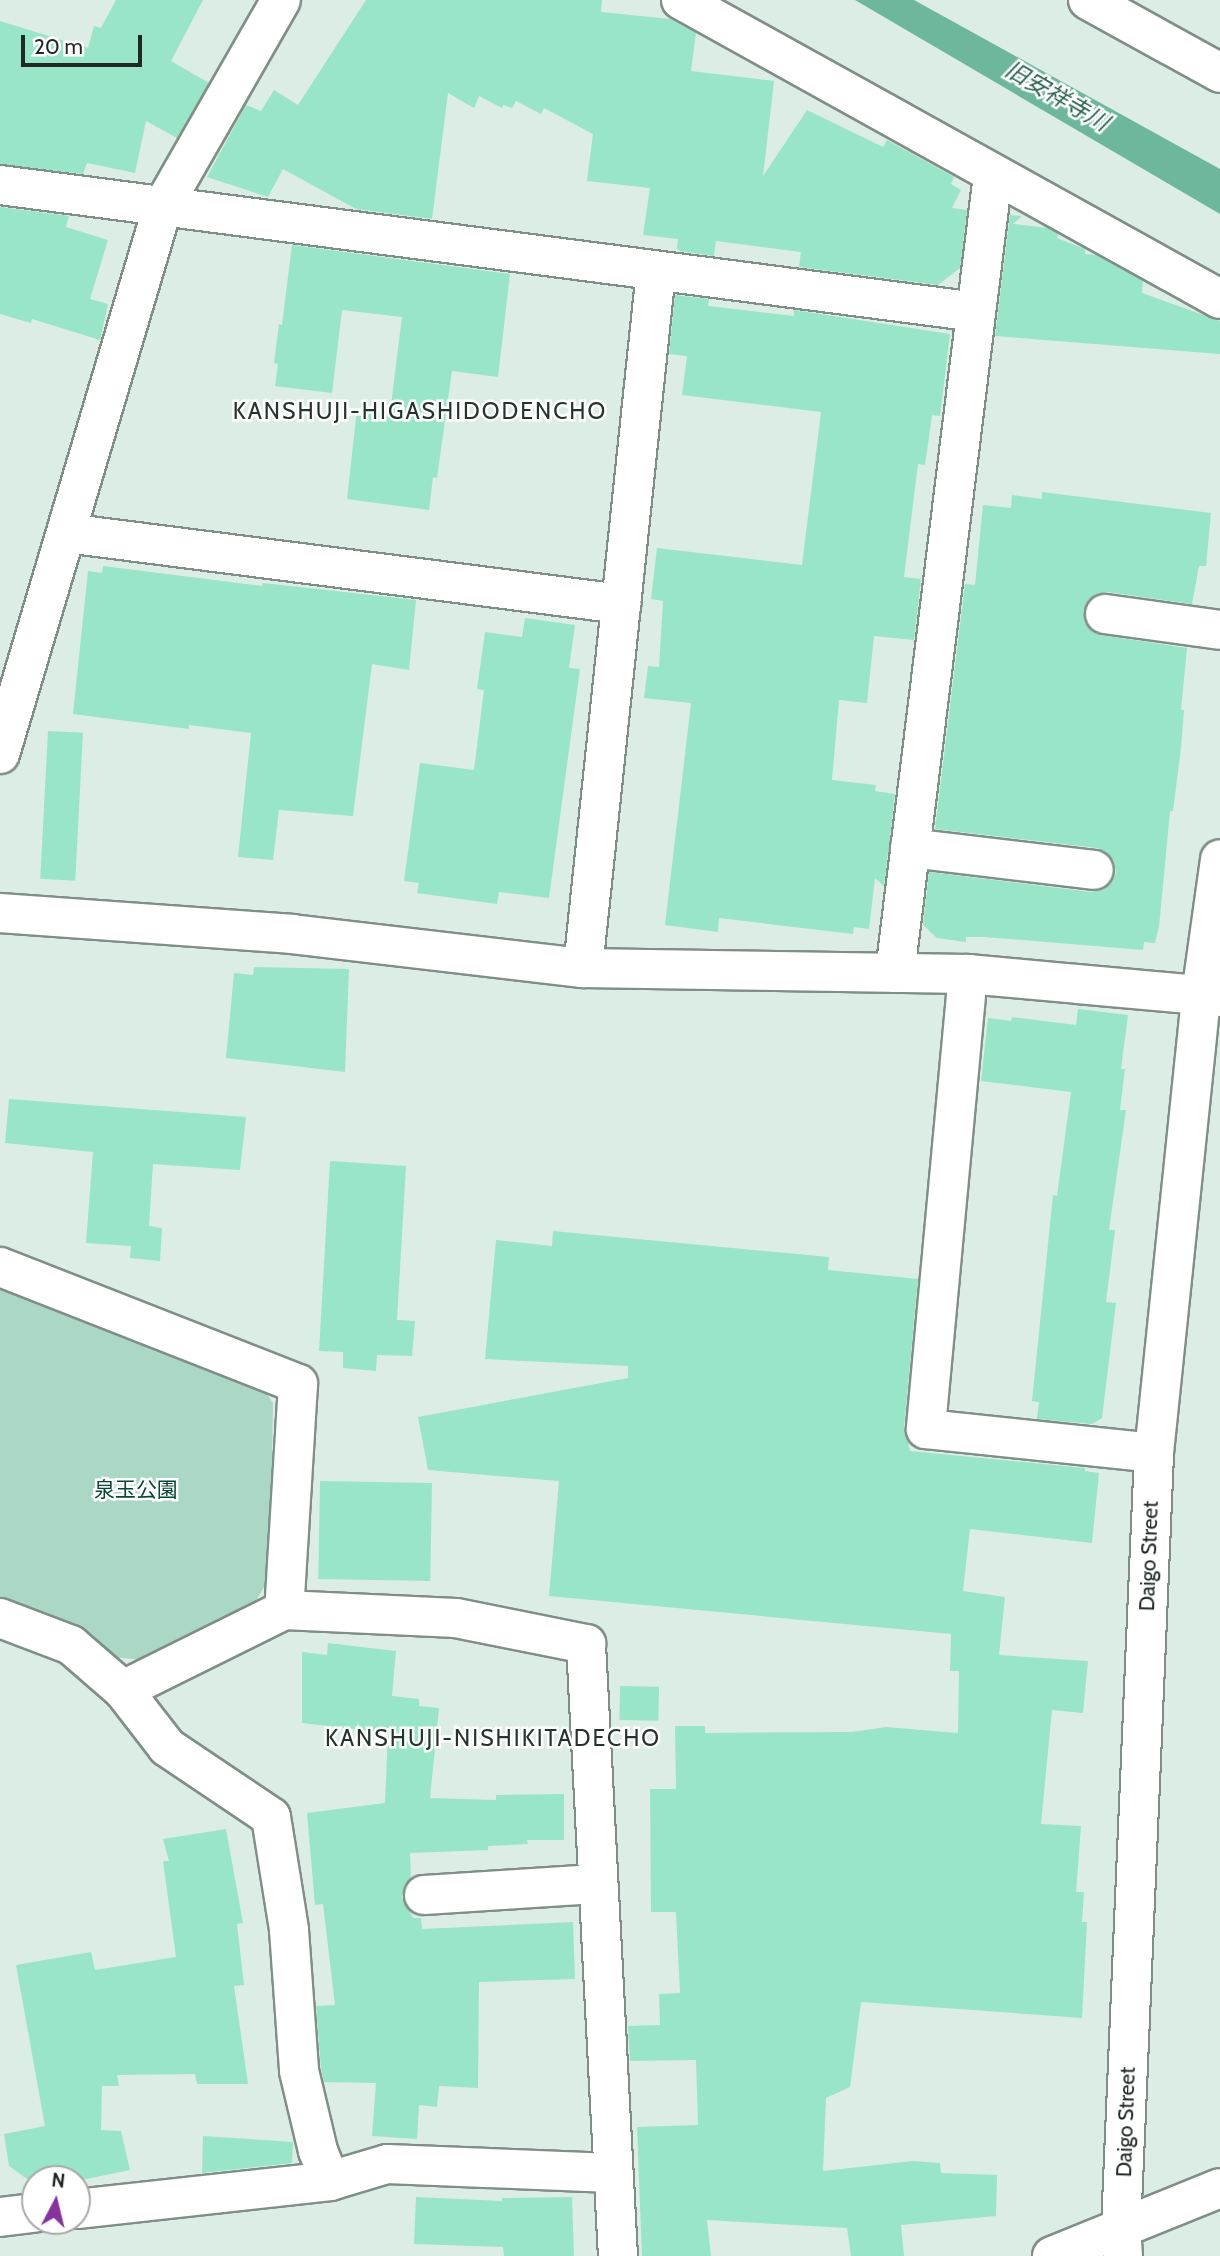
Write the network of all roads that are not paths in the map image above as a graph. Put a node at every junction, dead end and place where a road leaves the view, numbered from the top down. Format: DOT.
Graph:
graph roads {
  1 [pos="281,0"];
  2 [pos="681,0"];
  3 [pos="1088,0"];
  4 [pos="1220,73"];
  5 [pos="993,175"];
  6 [pos="0,185"];
  7 [pos="163,206"];
  8 [pos="656,271"];
  9 [pos="1220,299"];
  10 [pos="976,312"];
  11 [pos="66,533"];
  12 [pos="621,604"];
  13 [pos="1105,614"];
  14 [pos="1220,630"];
  15 [pos="0,754"];
  16 [pos="911,848"];
  17 [pos="1220,859"];
  18 [pos="1094,870"];
  19 [pos="0,913"];
  20 [pos="583,968"];
  21 [pos="895,973"];
  22 [pos="968,974"];
  23 [pos="1210,996"];
  24 [pos="0,1266"];
  25 [pos="1154,1452"];
  26 [pos="284,1610"];
  27 [pos="0,1618"];
  28 [pos="123,1690"];
  29 [pos="596,1884"];
  30 [pos="424,1895"];
  31 [pos="612,2173"];
  32 [pos="330,2181"];
  33 [pos="1220,2188"];
  34 [pos="91,2207"];
  35 [pos="21,2215"];
  36 [pos="0,2217"];
  37 [pos="1122,2242"];
  38 [pos="618,2256"];
  39 [pos="1052,2256"];
  1 -- 7 [label="street"];
  2 -- 5 [label="street"];
  3 -- 4 [label="street"];
  5 -- 9 [label="street"];
  5 -- 10 [label="street"];
  6 -- 7 [label="street"];
  7 -- 8 [label="street"];
  7 -- 11 [label="street"];
  8 -- 10 [label="street"];
  8 -- 12 [label="street"];
  10 -- 16 [label="street"];
  11 -- 12 [label="street"];
  11 -- 15 [label="street"];
  12 -- 20 [label="street"];
  13 -- 14 [label="street"];
  16 -- 18 [label="street"];
  16 -- 21 [label="street"];
  17 -- 23 [label="street, Daigo Street"];
  19 -- 20 [label="street"];
  20 -- 21 [label="street"];
  21 -- 22 [label="street"];
  22 -- 23 [label="street"];
  22 -- 25 [label="street"];
  23 -- 25 [label="street, Daigo Street"];
  24 -- 26 [label="street"];
  25 -- 37 [label="street, Daigo Street"];
  26 -- 28 [label="street"];
  26 -- 29 [label="street"];
  27 -- 28 [label="street"];
  28 -- 32 [label="street"];
  29 -- 30 [label="street"];
  29 -- 31 [label="street"];
  31 -- 32 [label="street"];
  31 -- 38 [label="street"];
  32 -- 34 [label="street"];
  33 -- 37 [label="street"];
  35 -- 36 [label="street"];
  37 -- 39 [label="street"];
}
